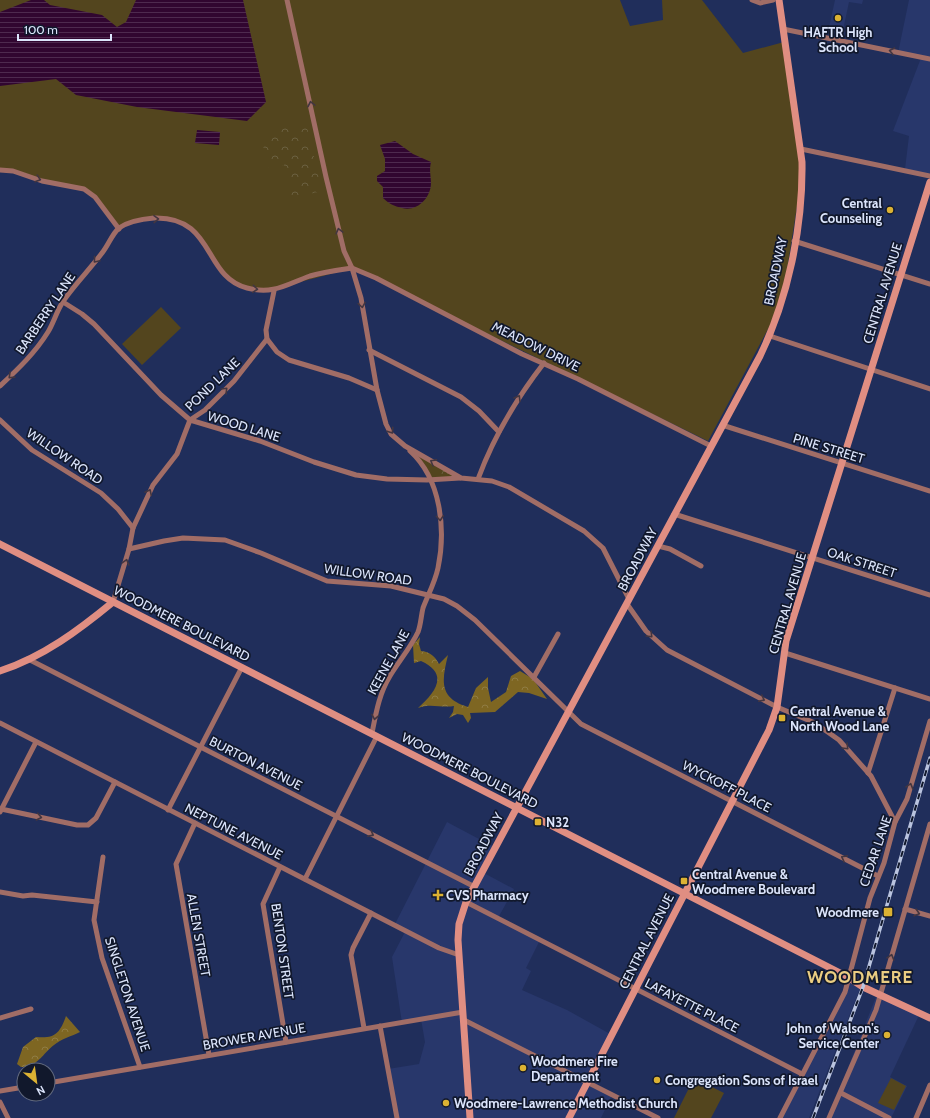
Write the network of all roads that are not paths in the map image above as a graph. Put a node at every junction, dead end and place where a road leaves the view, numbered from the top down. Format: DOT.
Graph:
graph roads {
  1 [pos="287,0"];
  2 [pos="752,0"];
  3 [pos="773,0"];
  4 [pos="779,0"];
  5 [pos="783,29"];
  6 [pos="930,59"];
  7 [pos="800,149"];
  8 [pos="0,170"];
  9 [pos="930,176"];
  10 [pos="930,182"];
  11 [pos="119,229"];
  12 [pos="794,241"];
  13 [pos="352,268"];
  14 [pos="901,275"];
  15 [pos="930,284"];
  16 [pos="274,291"];
  17 [pos="63,302"];
  18 [pos="770,336"];
  19 [pos="267,339"];
  20 [pos="370,350"];
  21 [pos="544,363"];
  22 [pos="871,369"];
  23 [pos="0,386"];
  24 [pos="930,388"];
  25 [pos="377,390"];
  26 [pos="0,420"];
  27 [pos="190,420"];
  28 [pos="722,425"];
  29 [pos="499,432"];
  30 [pos="404,446"];
  31 [pos="711,446"];
  32 [pos="841,463"];
  33 [pos="461,478"];
  34 [pos="478,479"];
  35 [pos="430,480"];
  36 [pos="930,491"];
  37 [pos="674,514"];
  38 [pos="134,528"];
  39 [pos="0,544"];
  40 [pos="658,546"];
  41 [pos="129,549"];
  42 [pos="812,558"];
  43 [pos="701,566"];
  44 [pos="429,595"];
  45 [pos="930,595"];
  46 [pos="113,602"];
  47 [pos="628,602"];
  48 [pos="558,634"];
  49 [pos="785,653"];
  50 [pos="28,659"];
  51 [pos="242,667"];
  52 [pos="0,671"];
  53 [pos="534,677"];
  54 [pos="895,688"];
  55 [pos="930,699"];
  56 [pos="777,707"];
  57 [pos="568,711"];
  58 [pos="930,721"];
  59 [pos="0,724"];
  60 [pos="375,735"];
  61 [pos="36,742"];
  62 [pos="201,747"];
  63 [pos="868,773"];
  64 [pos="115,782"];
  65 [pos="731,801"];
  66 [pos="2,802"];
  67 [pos="516,807"];
  68 [pos="1,810"];
  69 [pos="168,810"];
  70 [pos="337,816"];
  71 [pos="895,822"];
  72 [pos="195,823"];
  73 [pos="930,824"];
  74 [pos="103,857"];
  75 [pos="280,867"];
  76 [pos="878,876"];
  77 [pos="304,879"];
  78 [pos="473,886"];
  79 [pos="0,892"];
  80 [pos="684,893"];
  81 [pos="97,902"];
  82 [pos="466,902"];
  83 [pos="905,909"];
  84 [pos="371,913"];
  85 [pos="930,916"];
  86 [pos="459,955"];
  87 [pos="848,977"];
  88 [pos="635,988"];
  89 [pos="880,994"];
  90 [pos="31,1009"];
  91 [pos="463,1012"];
  92 [pos="0,1018"];
  93 [pos="930,1018"];
  94 [pos="464,1020"];
  95 [pos="380,1026"];
  96 [pos="364,1028"];
  97 [pos="286,1042"];
  98 [pos="209,1055"];
  99 [pos="140,1067"];
  100 [pos="802,1074"];
  101 [pos="56,1082"];
  102 [pos="587,1082"];
  103 [pos="930,1085"];
  104 [pos="16,1088"];
  105 [pos="0,1091"];
  106 [pos="841,1093"];
  107 [pos="0,1102"];
  108 [pos="8,1118"];
  109 [pos="396,1118"];
  110 [pos="470,1118"];
  111 [pos="569,1118"];
  112 [pos="658,1118"];
  113 [pos="780,1118"];
  114 [pos="829,1118"];
  115 [pos="889,1118"];
  116 [pos="916,1118"];
  13 -- 1 [label="street, one-way"];
  2 -- 3 [label="street"];
  4 -- 5 [label="street, BROADWAY"];
  6 -- 5 [label="street, one-way"];
  5 -- 7 [label="street, BROADWAY"];
  7 -- 9 [label="street"];
  7 -- 12 [label="street, BROADWAY"];
  8 -- 11 [label="street, one-way"];
  10 -- 14 [label="street, CENTRAL AVENUE"];
  11 -- 16 [label="street, one-way"];
  11 -- 17 [label="street, BARBERRY LANE, one-way"];
  12 -- 14 [label="street"];
  12 -- 18 [label="street, BROADWAY"];
  13 -- 16 [label="street"];
  13 -- 20 [label="street, one-way"];
  13 -- 21 [label="street, MEADOW DRIVE"];
  14 -- 15 [label="street"];
  14 -- 22 [label="street, CENTRAL AVENUE"];
  16 -- 19 [label="street"];
  17 -- 23 [label="street, BARBERRY LANE, one-way"];
  17 -- 27 [label="street, WOOD LANE"];
  18 -- 22 [label="street"];
  18 -- 28 [label="street, BROADWAY"];
  19 -- 25 [label="street"];
  27 -- 19 [label="street, POND LANE, one-way"];
  20 -- 25 [label="street"];
  20 -- 29 [label="street"];
  29 -- 21 [label="street, one-way"];
  21 -- 31 [label="street, MEADOW DRIVE"];
  22 -- 24 [label="street"];
  22 -- 32 [label="street, CENTRAL AVENUE"];
  25 -- 30 [label="street, one-way"];
  26 -- 38 [label="street, WILLOW ROAD"];
  27 -- 35 [label="street, WOOD LANE"];
  38 -- 27 [label="street, POND LANE, one-way"];
  28 -- 31 [label="street, BROADWAY"];
  28 -- 32 [label="street, PINE STREET"];
  29 -- 34 [label="street"];
  33 -- 30 [label="street, one-way"];
  30 -- 35 [label="street, KEENE LANE"];
  31 -- 37 [label="street, BROADWAY"];
  32 -- 36 [label="street, PINE STREET"];
  32 -- 42 [label="street, CENTRAL AVENUE"];
  33 -- 34 [label="street, WOOD LANE"];
  33 -- 35 [label="street, WOOD LANE"];
  34 -- 47 [label="street, WOOD LANE"];
  35 -- 44 [label="street, KEENE LANE, one-way"];
  37 -- 40 [label="street, BROADWAY"];
  37 -- 42 [label="street, OAK STREET"];
  38 -- 41 [label="street, POND LANE"];
  39 -- 46 [label="street, WOODMERE BOULEVARD"];
  40 -- 43 [label="street"];
  40 -- 47 [label="street, BROADWAY"];
  41 -- 44 [label="street, WILLOW ROAD"];
  46 -- 41 [label="street, POND LANE, one-way"];
  42 -- 45 [label="street, OAK STREET"];
  42 -- 49 [label="street, CENTRAL AVENUE"];
  44 -- 53 [label="street, WILLOW ROAD"];
  44 -- 60 [label="street, KEENE LANE, one-way"];
  46 -- 50 [label="street"];
  46 -- 51 [label="street, WOODMERE BOULEVARD"];
  47 -- 56 [label="street, WOOD LANE, one-way"];
  47 -- 57 [label="street, BROADWAY"];
  48 -- 53 [label="street"];
  49 -- 54 [label="street"];
  49 -- 56 [label="street, CENTRAL AVENUE"];
  50 -- 52 [label="street"];
  50 -- 62 [label="street, BURTON AVENUE"];
  51 -- 60 [label="street, WOODMERE BOULEVARD"];
  51 -- 62 [label="street"];
  53 -- 57 [label="street, WILLOW ROAD"];
  54 -- 55 [label="street"];
  54 -- 63 [label="street"];
  56 -- 63 [label="street, WOOD LANE, one-way"];
  56 -- 65 [label="street, CENTRAL AVENUE"];
  57 -- 65 [label="street, WYCKOFF PLACE"];
  57 -- 67 [label="street, BROADWAY"];
  71 -- 58 [label="street, CEDAR LANE, one-way"];
  59 -- 61 [label="street, NEPTUNE AVENUE"];
  60 -- 67 [label="street, WOODMERE BOULEVARD"];
  60 -- 70 [label="street, KEENE LANE"];
  61 -- 64 [label="street, NEPTUNE AVENUE"];
  61 -- 66 [label="street"];
  62 -- 69 [label="street"];
  62 -- 70 [label="street, BURTON AVENUE"];
  63 -- 71 [label="street, WOOD LANE"];
  68 -- 64 [label="street, one-way"];
  64 -- 69 [label="street, NEPTUNE AVENUE"];
  76 -- 65 [label="street, WYCKOFF PLACE, one-way"];
  65 -- 80 [label="street, CENTRAL AVENUE"];
  66 -- 68 [label="street"];
  67 -- 78 [label="street, BROADWAY"];
  67 -- 80 [label="street, WOODMERE BOULEVARD"];
  69 -- 72 [label="street, NEPTUNE AVENUE"];
  70 -- 77 [label="street, KEENE LANE"];
  70 -- 78 [label="street, BURTON AVENUE, one-way"];
  71 -- 76 [label="street, CEDAR LANE"];
  72 -- 75 [label="street, NEPTUNE AVENUE"];
  72 -- 98 [label="street, ALLEN STREET"];
  73 -- 83 [label="street"];
  74 -- 81 [label="street, SINGLETON AVENUE"];
  75 -- 77 [label="street, NEPTUNE AVENUE"];
  75 -- 97 [label="street, BENTON STREET"];
  76 -- 87 [label="street, CEDAR LANE"];
  77 -- 84 [label="street, NEPTUNE AVENUE"];
  78 -- 82 [label="street, BROADWAY"];
  79 -- 81 [label="street"];
  80 -- 87 [label="street, WOODMERE BOULEVARD"];
  80 -- 88 [label="street, CENTRAL AVENUE"];
  81 -- 99 [label="street, SINGLETON AVENUE"];
  82 -- 86 [label="street, BROADWAY"];
  82 -- 88 [label="street, LAFAYETTE PLACE"];
  83 -- 85 [label="street, one-way"];
  89 -- 83 [label="street, one-way"];
  84 -- 86 [label="street, NEPTUNE AVENUE"];
  84 -- 96 [label="street"];
  86 -- 91 [label="street, BROADWAY"];
  87 -- 89 [label="street, WOODMERE BOULEVARD"];
  87 -- 100 [label="street, CEDAR LANE"];
  88 -- 100 [label="street, LAFAYETTE PLACE"];
  88 -- 102 [label="street, CENTRAL AVENUE"];
  89 -- 93 [label="street, WOODMERE BOULEVARD"];
  89 -- 106 [label="street"];
  90 -- 92 [label="street"];
  91 -- 94 [label="street, BROADWAY"];
  91 -- 95 [label="street, BROWER AVENUE"];
  94 -- 102 [label="street"];
  94 -- 110 [label="street, BROADWAY"];
  95 -- 96 [label="street, BROWER AVENUE"];
  95 -- 109 [label="street"];
  96 -- 97 [label="street, BROWER AVENUE"];
  97 -- 98 [label="street, BROWER AVENUE"];
  98 -- 99 [label="street, BROWER AVENUE"];
  99 -- 101 [label="street, BROWER AVENUE"];
  100 -- 113 [label="street, CEDAR LANE"];
  102 -- 111 [label="street, CENTRAL AVENUE"];
  102 -- 112 [label="street"];
  103 -- 116 [label="street"];
  104 -- 105 [label="street"];
  106 -- 114 [label="street"];
  106 -- 115 [label="street"];
  107 -- 108 [label="street"];
}
